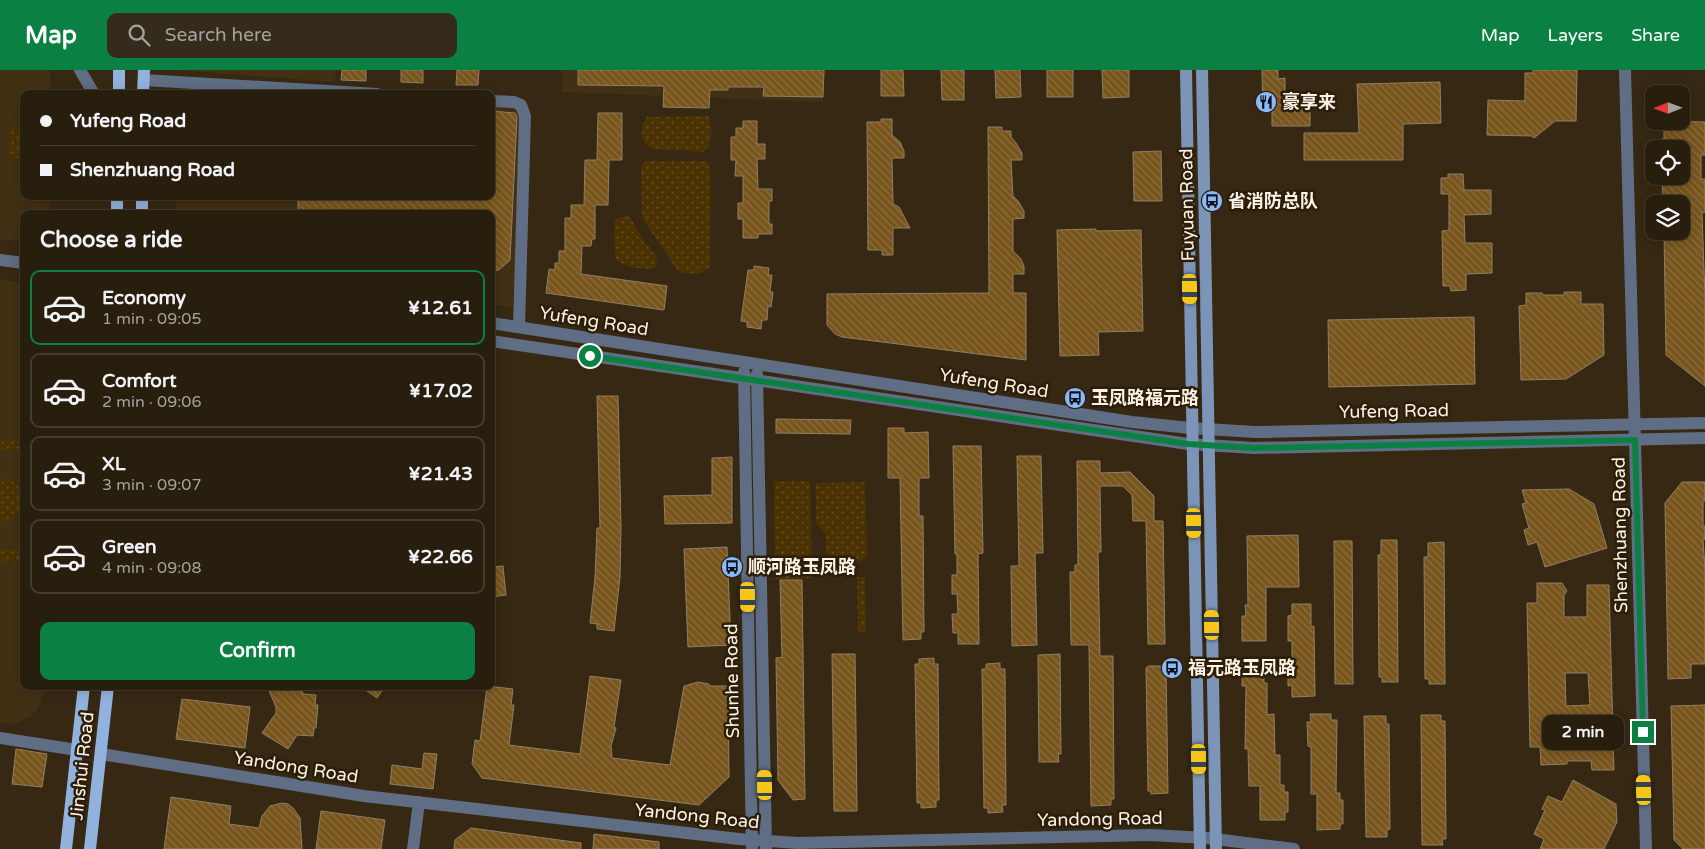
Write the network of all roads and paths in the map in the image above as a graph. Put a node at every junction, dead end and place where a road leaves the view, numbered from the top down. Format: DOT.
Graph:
graph roads {
  1 [pos="80,70"];
  2 [pos="119,70"];
  3 [pos="1186,70"];
  4 [pos="1202,70"];
  5 [pos="1625,70"];
  6 [pos="144,75"];
  7 [pos="92,90"];
  8 [pos="119,90"];
  9 [pos="143,90"];
  10 [pos="329,90"];
  11 [pos="495,100"];
  12 [pos="0,260"];
  13 [pos="20,262"];
  14 [pos="495,324"];
  15 [pos="519,327"];
  16 [pos="495,342"];
  17 [pos="743,362"];
  18 [pos="757,364"];
  19 [pos="744,379"];
  20 [pos="758,381"];
  21 [pos="1705,423"];
  22 [pos="1634,424"];
  23 [pos="1192,428"];
  24 [pos="1208,430"];
  25 [pos="1705,438"];
  26 [pos="1635,440"];
  27 [pos="1193,444"];
  28 [pos="1209,445"];
  29 [pos="84,690"];
  30 [pos="108,690"];
  31 [pos="0,738"];
  32 [pos="77,750"];
  33 [pos="101,754"];
  34 [pos="419,802"];
  35 [pos="1200,843"];
  36 [pos="1216,844"];
  37 [pos="752,845"];
  38 [pos="766,845"];
  39 [pos="66,849"];
  40 [pos="90,849"];
  41 [pos="413,849"];
  42 [pos="1294,849"];
  43 [pos="1646,849"];
  1 -- 7 [label="street"];
  2 -- 8 [label="main road"];
  3 -- 23 [label="main road, Fuyuan Road"];
  4 -- 24 [label="main road, Fuyuan Road"];
  5 -- 22 [label="street, Shenzhuang Road"];
  6 -- 9 [label="main road"];
  6 -- 10 [label="street"];
  11 -- 15 [label="street"];
  12 -- 13 [label="street"];
  14 -- 15 [label="street, Yufeng Road"];
  15 -- 17 [label="street, Yufeng Road"];
  16 -- 19 [label="street, Yufeng Road"];
  17 -- 18 [label="street, Yufeng Road"];
  17 -- 19 [label="street, Shunhe Road"];
  18 -- 20 [label="street, Shunhe Road"];
  18 -- 23 [label="street, Yufeng Road"];
  19 -- 20 [label="street, Yufeng Road"];
  19 -- 37 [label="street, Shunhe Road"];
  20 -- 27 [label="street, Yufeng Road"];
  20 -- 38 [label="street, Shunhe Road"];
  21 -- 22 [label="street, Yufeng Road"];
  22 -- 24 [label="street, Yufeng Road"];
  22 -- 26 [label="street, Shenzhuang Road"];
  23 -- 24 [label="street, Yufeng Road"];
  23 -- 27 [label="main road, Fuyuan Road"];
  24 -- 28 [label="main road, Fuyuan Road"];
  25 -- 26 [label="street, Yufeng Road"];
  26 -- 28 [label="street, Yufeng Road"];
  26 -- 43 [label="street, Shenzhuang Road"];
  27 -- 28 [label="street, Yufeng Road"];
  27 -- 35 [label="main road, Fuyuan Road"];
  28 -- 36 [label="main road, Fuyuan Road"];
  29 -- 32 [label="main road, Jinshui Road"];
  30 -- 33 [label="main road, Jinshui Road"];
  31 -- 32 [label="street"];
  32 -- 39 [label="main road, Jinshui Road"];
  33 -- 34 [label="street, Yandong Road"];
  33 -- 40 [label="main road, Jinshui Road"];
  34 -- 37 [label="street, Yandong Road"];
  34 -- 41 [label="street"];
  35 -- 36 [label="street, Yandong Road"];
  35 -- 38 [label="street, Yandong Road"];
  36 -- 42 [label="street, Yandong Road"];
  37 -- 38 [label="street, Yandong Road"];
}
